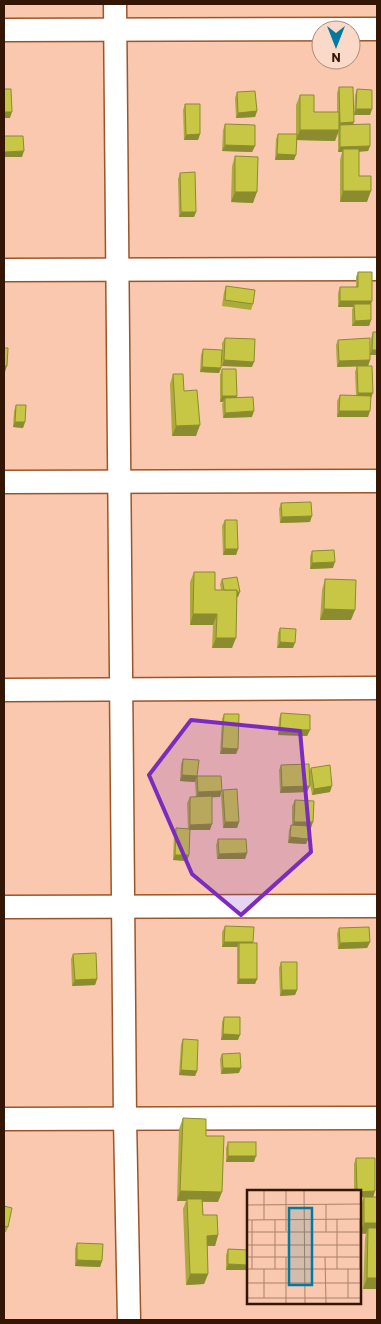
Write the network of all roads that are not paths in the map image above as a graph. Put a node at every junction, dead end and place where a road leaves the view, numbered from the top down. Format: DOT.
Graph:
graph roads {
  1 [pos="115,4"];
  2 [pos="115,29"];
  3 [pos="377,29"];
  4 [pos="4,30"];
  5 [pos="377,269"];
  6 [pos="4,270"];
  7 [pos="118,270"];
  8 [pos="377,481"];
  9 [pos="4,482"];
  10 [pos="120,482"];
  11 [pos="377,688"];
  12 [pos="122,689"];
  13 [pos="4,690"];
  14 [pos="123,906"];
  15 [pos="377,906"];
  16 [pos="4,907"];
  17 [pos="377,1118"];
  18 [pos="4,1119"];
  19 [pos="125,1119"];
  20 [pos="129,1320"];
  1 -- 2 [label="street"];
  2 -- 3 [label="street"];
  2 -- 4 [label="street"];
  2 -- 7 [label="street"];
  5 -- 7 [label="street"];
  6 -- 7 [label="street"];
  7 -- 10 [label="street"];
  8 -- 10 [label="street"];
  9 -- 10 [label="street"];
  10 -- 12 [label="street"];
  11 -- 12 [label="street"];
  12 -- 13 [label="street"];
  12 -- 14 [label="street"];
  14 -- 15 [label="street"];
  14 -- 16 [label="street"];
  14 -- 19 [label="street"];
  17 -- 19 [label="street"];
  18 -- 19 [label="street"];
  19 -- 20 [label="street"];
}
